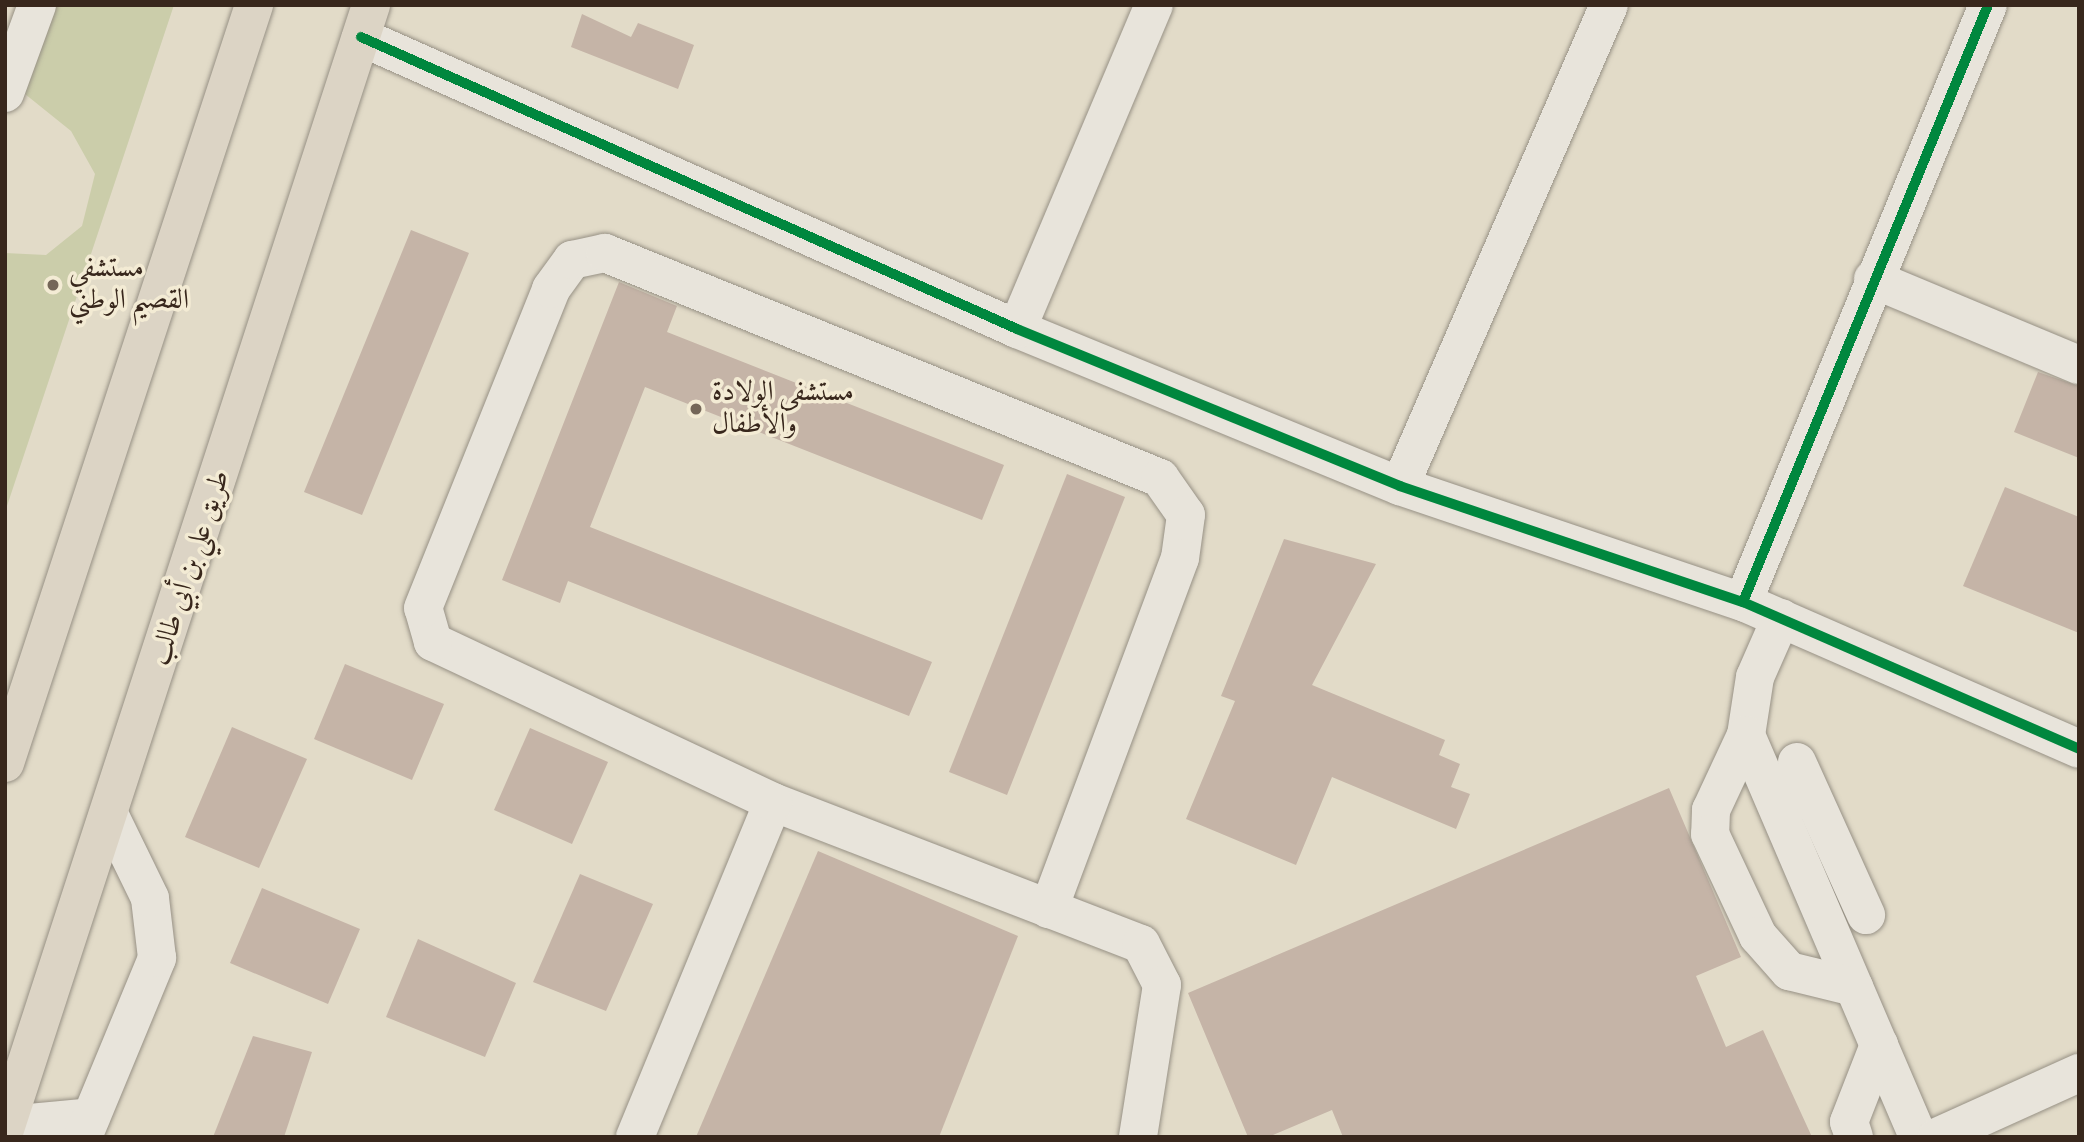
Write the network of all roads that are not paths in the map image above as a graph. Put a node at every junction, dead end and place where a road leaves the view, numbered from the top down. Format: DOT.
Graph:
graph roads {
  1 [pos="254,5"];
  2 [pos="1154,5"];
  3 [pos="1987,5"];
  4 [pos="1603,7"];
  5 [pos="366,21"];
  6 [pos="23,22"];
  7 [pos="5,93"];
  8 [pos="1873,279"];
  9 [pos="1017,329"];
  10 [pos="2079,365"];
  11 [pos="1401,486"];
  12 [pos="1743,602"];
  13 [pos="1781,618"];
  14 [pos="1746,735"];
  15 [pos="2079,749"];
  16 [pos="1797,762"];
  17 [pos="5,763"];
  18 [pos="773,802"];
  19 [pos="111,818"];
  20 [pos="1048,909"];
  21 [pos="1866,915"];
  22 [pos="1854,987"];
  23 [pos="1879,1045"];
  24 [pos="2079,1073"];
  25 [pos="6,1127"];
  26 [pos="87,1127"];
  27 [pos="635,1137"];
  28 [pos="1138,1137"];
  29 [pos="1854,1137"];
  30 [pos="1918,1137"];
  31 [pos="1937,1137"];
  1 -- 17 [label="main road"];
  2 -- 9 [label="street"];
  3 -- 8 [label="street"];
  4 -- 11 [label="street"];
  5 -- 9 [label="street"];
  5 -- 19 [label="main road, طريق علي بن أبي طالب"];
  6 -- 7 [label="street"];
  8 -- 10 [label="street"];
  8 -- 12 [label="street"];
  9 -- 11 [label="street"];
  11 -- 12 [label="street"];
  12 -- 13 [label="street"];
  13 -- 14 [label="street"];
  13 -- 15 [label="street"];
  14 -- 22 [label="street"];
  14 -- 22 [label="street"];
  16 -- 21 [label="street"];
  18 -- 20 [label="street"];
  18 -- 20 [label="street"];
  18 -- 27 [label="street"];
  19 -- 25 [label="main road, طريق علي بن أبي طالب"];
  19 -- 26 [label="street"];
  20 -- 28 [label="street"];
  22 -- 23 [label="street"];
  23 -- 29 [label="street"];
  23 -- 30 [label="street"];
  24 -- 31 [label="street"];
  25 -- 26 [label="street"];
}
